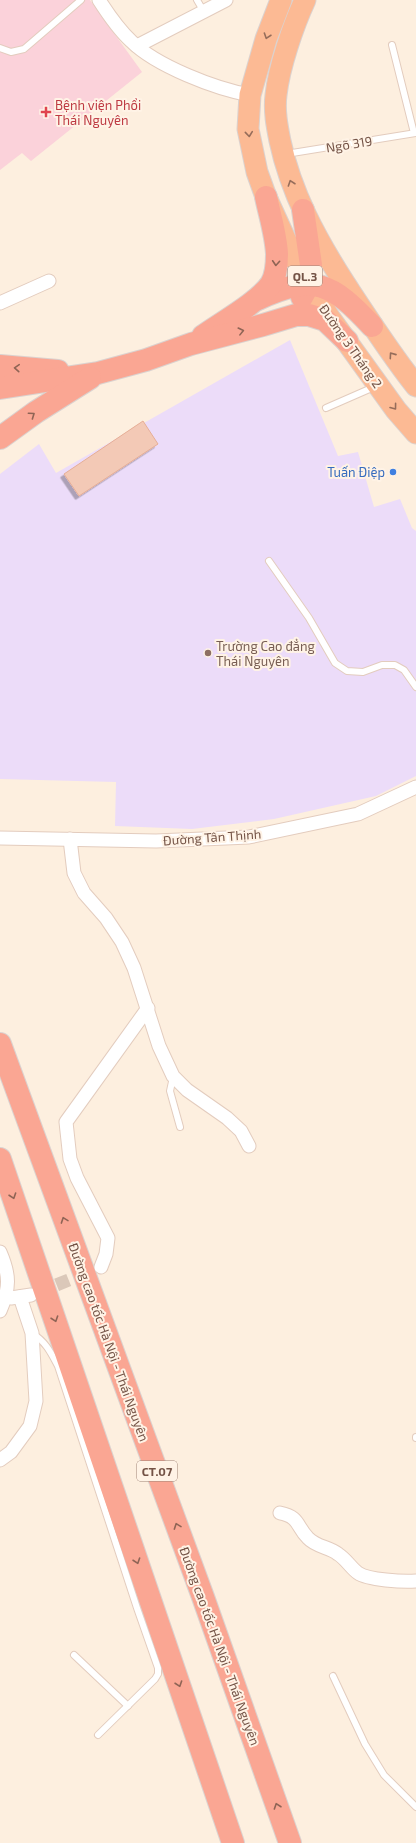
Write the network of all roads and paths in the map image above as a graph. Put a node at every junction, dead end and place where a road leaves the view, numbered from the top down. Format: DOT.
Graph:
graph roads {
  1 [pos="81,0"];
  2 [pos="99,0"];
  3 [pos="197,0"];
  4 [pos="226,0"];
  5 [pos="281,0"];
  6 [pos="305,0"];
  7 [pos="204,12"];
  8 [pos="392,45"];
  9 [pos="137,46"];
  10 [pos="0,48"];
  11 [pos="250,95"];
  12 [pos="276,95"];
  13 [pos="415,133"];
  14 [pos="283,155"];
  15 [pos="266,197"];
  16 [pos="303,210"];
  17 [pos="49,281"];
  18 [pos="309,284"];
  19 [pos="0,303"];
  20 [pos="250,303"];
  21 [pos="263,325"];
  22 [pos="372,326"];
  23 [pos="346,341"];
  24 [pos="191,344"];
  25 [pos="0,366"];
  26 [pos="98,374"];
  27 [pos="378,385"];
  28 [pos="416,386"];
  29 [pos="0,388"];
  30 [pos="326,408"];
  31 [pos="416,433"];
  32 [pos="0,438"];
  33 [pos="270,561"];
  34 [pos="416,687"];
  35 [pos="416,787"];
  36 [pos="0,838"];
  37 [pos="70,839"];
  38 [pos="148,1008"];
  39 [pos="0,1030"];
  40 [pos="0,1044"];
  41 [pos="173,1076"];
  42 [pos="20,1100"];
  43 [pos="180,1127"];
  44 [pos="249,1146"];
  45 [pos="0,1159"];
  46 [pos="0,1252"];
  47 [pos="100,1268"];
  48 [pos="6,1299"];
  49 [pos="0,1311"];
  50 [pos="32,1333"];
  51 [pos="0,1460"];
  52 [pos="280,1513"];
  53 [pos="416,1582"];
  54 [pos="74,1655"];
  55 [pos="333,1676"];
  56 [pos="128,1706"];
  57 [pos="98,1735"];
  58 [pos="416,1807"];
  59 [pos="233,1843"];
  60 [pos="290,1843"];
  1 -- 10 [label="lane"];
  2 -- 9 [label="street"];
  3 -- 7 [label="lane"];
  4 -- 7 [label="street"];
  5 -- 11 [label="highway, QL.3, one-way"];
  6 -- 12 [label="highway, QL.3"];
  7 -- 9 [label="street"];
  8 -- 13 [label="lane"];
  9 -- 11 [label="street"];
  11 -- 12 [label="highway"];
  11 -- 15 [label="highway, Đường 3 Tháng 2 / QL.3, one-way"];
  12 -- 14 [label="highway, QL.3"];
  13 -- 14 [label="lane, Ngõ 319"];
  16 -- 14 [label="highway, QL.3, one-way"];
  15 -- 18 [label="highway, Đường 3 Tháng 2 / QL.3"];
  15 -- 20 [label="highway, one-way"];
  16 -- 18 [label="highway"];
  16 -- 22 [label="highway, QL.3"];
  17 -- 19 [label="street"];
  18 -- 20 [label="highway"];
  18 -- 21 [label="highway"];
  18 -- 22 [label="highway"];
  18 -- 23 [label="highway, Đường 3 Tháng 2 / QL.3"];
  20 -- 24 [label="highway"];
  21 -- 23 [label="highway"];
  24 -- 21 [label="highway, one-way"];
  28 -- 22 [label="highway, QL.3, one-way"];
  23 -- 27 [label="highway, Đường 3 Tháng 2 / QL.3"];
  24 -- 26 [label="highway"];
  26 -- 25 [label="highway, one-way"];
  26 -- 29 [label="highway"];
  32 -- 26 [label="highway, one-way"];
  27 -- 30 [label="lane"];
  27 -- 31 [label="highway, Đường 3 Tháng 2 / QL.3, one-way"];
  33 -- 34 [label="lane"];
  35 -- 37 [label="street, Đường Tân Thịnh"];
  36 -- 37 [label="street, Đường Tân Thịnh"];
  37 -- 38 [label="street"];
  38 -- 41 [label="street"];
  38 -- 47 [label="street"];
  39 -- 42 [label="highway"];
  40 -- 42 [label="highway, Đường cao tốc Hà Nội - Thái Nguyên / CT.07"];
  41 -- 43 [label="lane"];
  41 -- 44 [label="street"];
  60 -- 42 [label="highway, Đường cao tốc Hà Nội - Thái Nguyên / CT.07, one-way"];
  45 -- 59 [label="highway, one-way"];
  46 -- 48 [label="street"];
  48 -- 49 [label="street"];
  48 -- 50 [label="street"];
  50 -- 51 [label="street"];
  50 -- 56 [label="lane"];
  52 -- 53 [label="street"];
  54 -- 56 [label="lane"];
  55 -- 58 [label="lane"];
  56 -- 57 [label="lane"];
}
